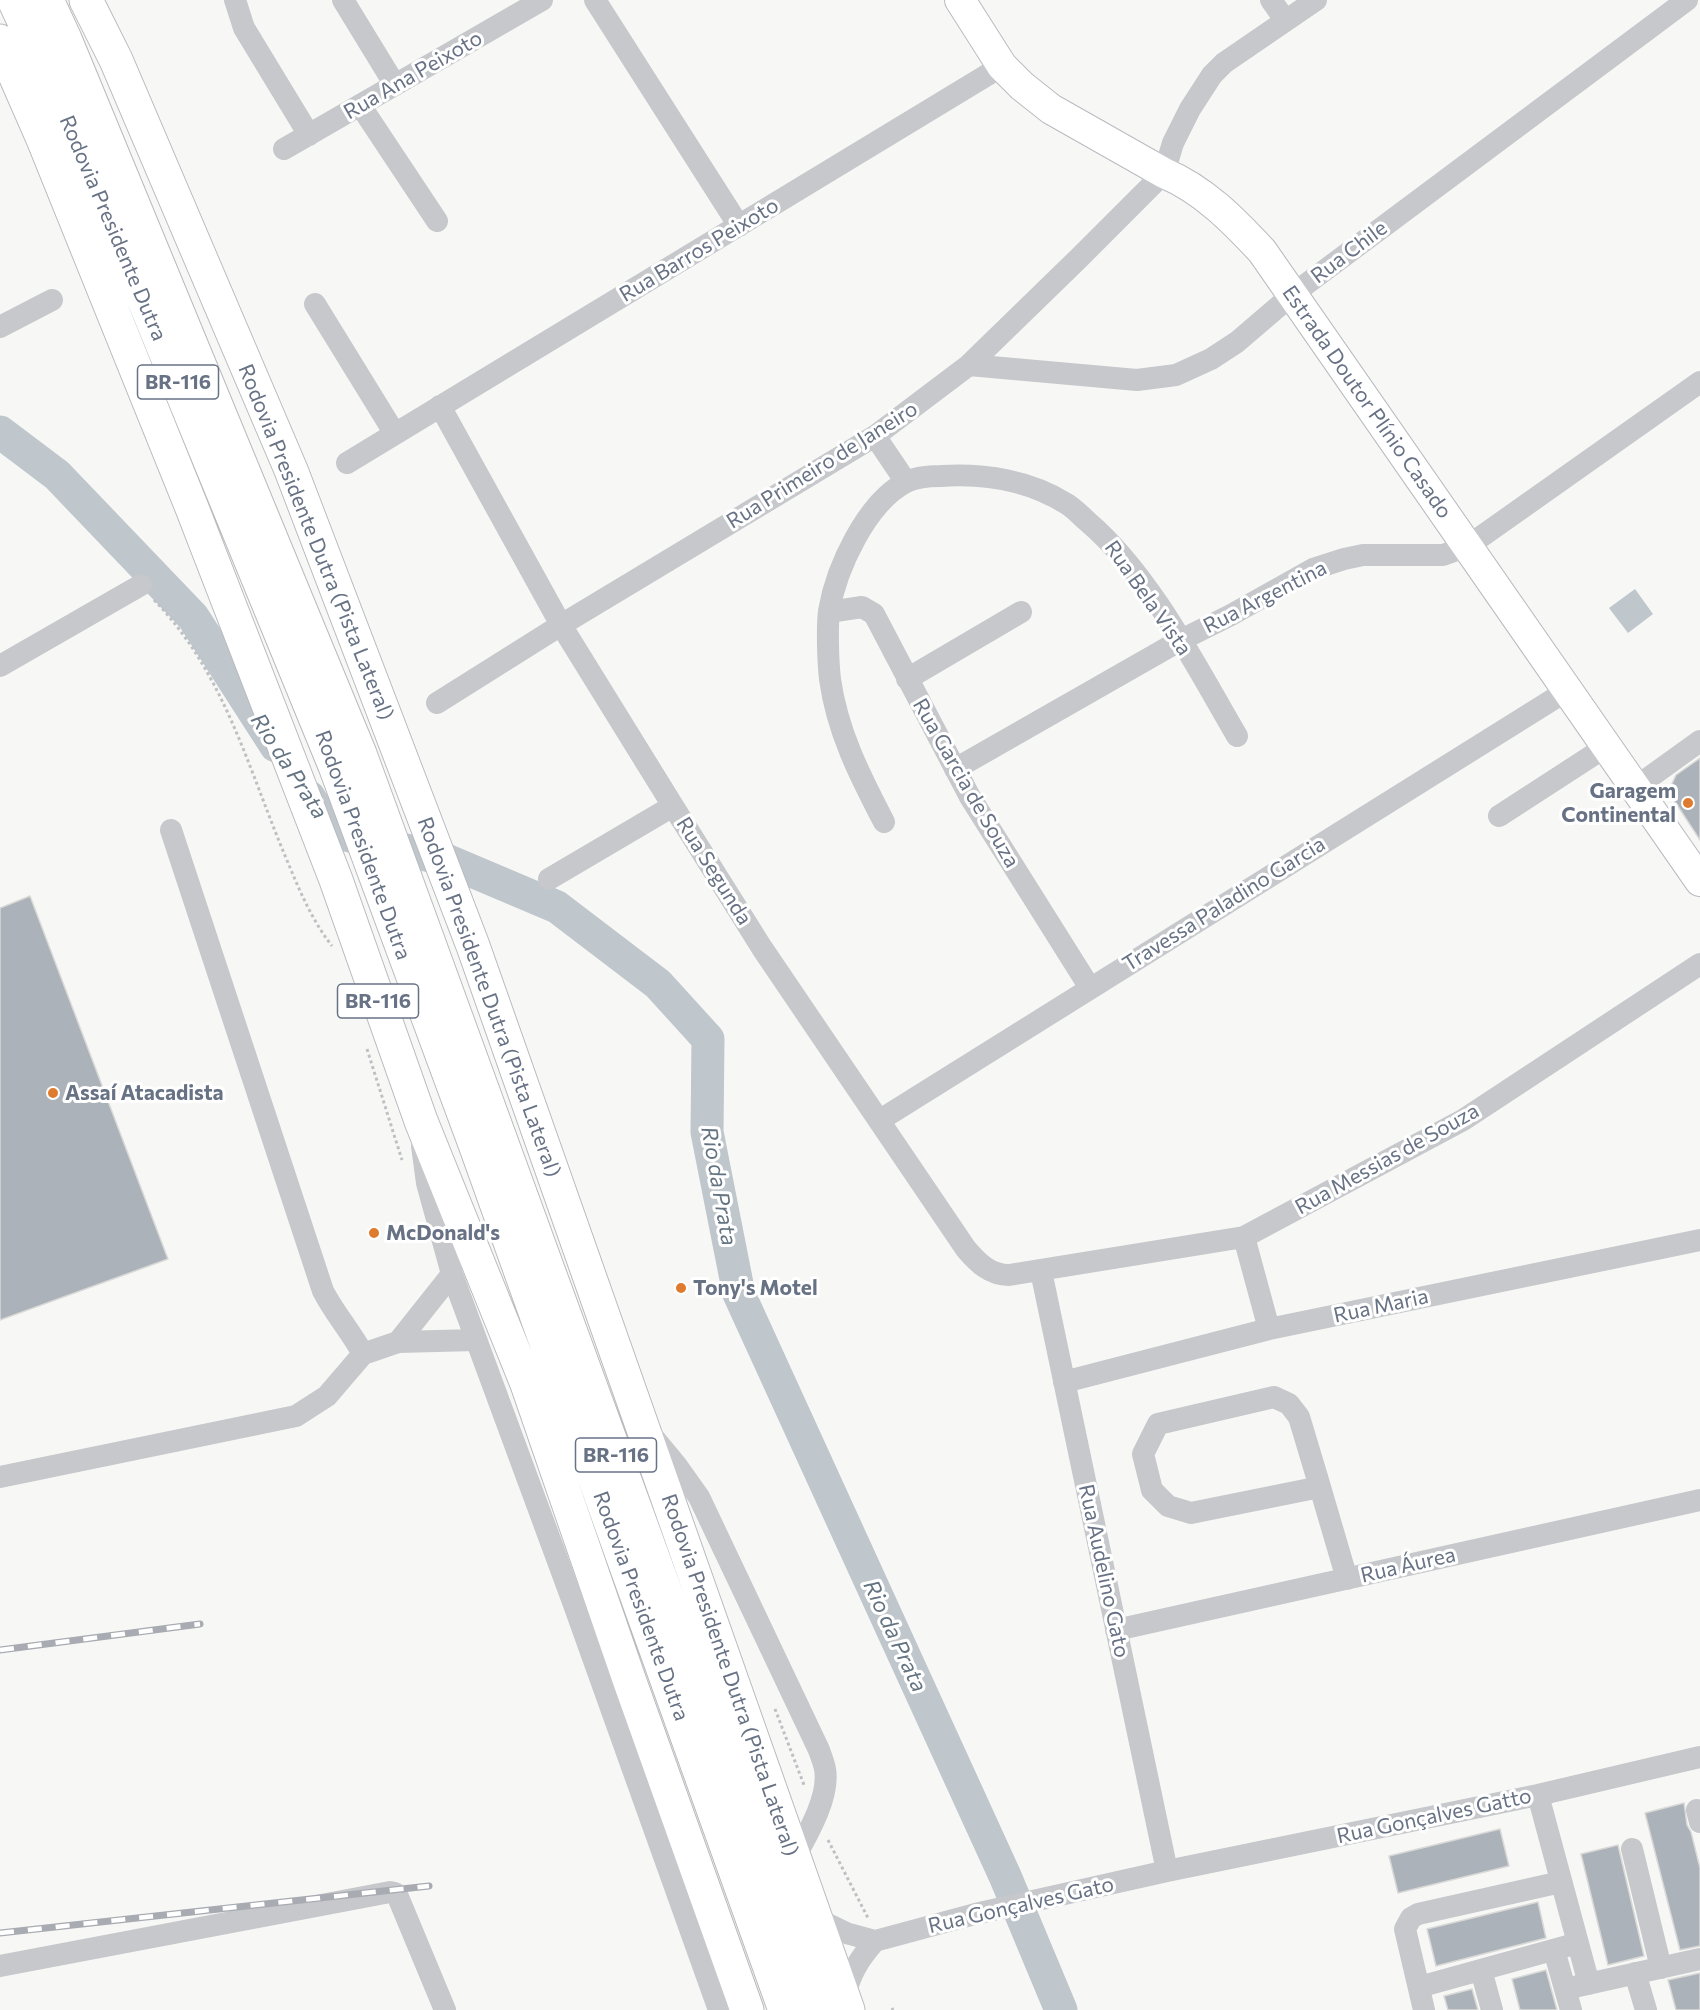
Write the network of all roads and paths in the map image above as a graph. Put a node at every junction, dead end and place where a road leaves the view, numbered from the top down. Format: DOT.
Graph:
graph roads {
  1 [pos="14,0"];
  2 [pos="47,0"];
  3 [pos="86,0"];
  4 [pos="235,0"];
  5 [pos="343,0"];
  6 [pos="542,0"];
  7 [pos="595,0"];
  8 [pos="960,0"];
  9 [pos="1270,0"];
  10 [pos="1316,0"];
  11 [pos="1688,0"];
  12 [pos="1285,20"];
  13 [pos="0,41"];
  14 [pos="1002,66"];
  15 [pos="396,85"];
  16 [pos="360,105"];
  17 [pos="309,135"];
  18 [pos="284,149"];
  19 [pos="1164,173"];
  20 [pos="437,220"];
  21 [pos="739,226"];
  22 [pos="1293,294"];
  23 [pos="52,300"];
  24 [pos="315,304"];
  25 [pos="0,327"];
  26 [pos="969,364"];
  27 [pos="1700,382"];
  28 [pos="440,406"];
  29 [pos="395,434"];
  30 [pos="875,436"];
  31 [pos="347,463"];
  32 [pos="906,482"];
  33 [pos="1468,546"];
  34 [pos="141,585"];
  35 [pos="829,612"];
  36 [pos="1021,612"];
  37 [pos="561,625"];
  38 [pos="1181,640"];
  39 [pos="0,666"];
  40 [pos="907,678"];
  41 [pos="1568,690"];
  42 [pos="437,703"];
  43 [pos="1237,736"];
  44 [pos="1700,741"];
  45 [pos="1607,746"];
  46 [pos="348,760"];
  47 [pos="955,769"];
  48 [pos="1635,787"];
  49 [pos="673,806"];
  50 [pos="1499,816"];
  51 [pos="884,822"];
  52 [pos="171,830"];
  53 [pos="549,879"];
  54 [pos="1700,881"];
  55 [pos="399,902"];
  56 [pos="337,954"];
  57 [pos="1700,964"];
  58 [pos="1090,988"];
  59 [pos="364,1040"];
  60 [pos="880,1120"];
  61 [pos="420,1121"];
  62 [pos="402,1160"];
  63 [pos="1244,1237"];
  64 [pos="1700,1240"];
  65 [pos="1041,1271"];
  66 [pos="453,1274"];
  67 [pos="1269,1329"];
  68 [pos="476,1340"];
  69 [pos="398,1342"];
  70 [pos="363,1354"];
  71 [pos="1064,1382"];
  72 [pos="643,1426"];
  73 [pos="0,1477"];
  74 [pos="1320,1487"];
  75 [pos="1700,1500"];
  76 [pos="1347,1579"];
  77 [pos="1116,1630"];
  78 [pos="1700,1757"];
  79 [pos="1538,1795"];
  80 [pos="1632,1849"];
  81 [pos="794,1859"];
  82 [pos="1167,1871"];
  83 [pos="1561,1882"];
  84 [pos="817,1919"];
  85 [pos="875,1941"];
  86 [pos="1578,1943"];
  87 [pos="1554,1950"];
  88 [pos="1700,1959"];
  89 [pos="0,1966"];
  90 [pos="1661,1968"];
  91 [pos="1481,1970"];
  92 [pos="1635,1973"];
  93 [pos="1588,1984"];
  94 [pos="1419,1987"];
  95 [pos="1568,2000"];
  96 [pos="837,2006"];
  97 [pos="445,2010"];
  98 [pos="718,2010"];
  99 [pos="747,2010"];
  100 [pos="785,2010"];
  101 [pos="1424,2010"];
  102 [pos="1491,2010"];
  103 [pos="1646,2010"];
  1 -- 46 [label="highway, Rodovia Presidente Dutra / BR-116"];
  2 -- 46 [label="highway, Rodovia Presidente Dutra / BR-116"];
  3 -- 72 [label="highway, Rodovia Presidente Dutra (Pista Lateral) / BR-116"];
  4 -- 17 [label="street"];
  5 -- 15 [label="street"];
  6 -- 15 [label="street, Rua Ana Peixoto"];
  7 -- 21 [label="street"];
  8 -- 14 [label="main road, Estrada Doutor Plínio Casado"];
  9 -- 12 [label="street"];
  10 -- 12 [label="street"];
  11 -- 22 [label="street, Rua Chile"];
  12 -- 19 [label="street"];
  13 -- 61 [label="highway, BR-116"];
  14 -- 19 [label="main road, Estrada Doutor Plínio Casado"];
  14 -- 21 [label="street, Rua Barros Peixoto"];
  15 -- 16 [label="street, Rua Ana Peixoto"];
  16 -- 17 [label="street, Rua Ana Peixoto"];
  16 -- 20 [label="street"];
  17 -- 18 [label="street, Rua Ana Peixoto"];
  19 -- 22 [label="main road, Estrada Doutor Plínio Casado"];
  19 -- 26 [label="street, Rua Primeiro de Janeiro"];
  21 -- 28 [label="street, Rua Barros Peixoto"];
  22 -- 26 [label="street, Rua Chile"];
  22 -- 33 [label="main road, Estrada Doutor Plínio Casado"];
  23 -- 25 [label="street"];
  24 -- 29 [label="street"];
  26 -- 30 [label="street, Rua Primeiro de Janeiro"];
  27 -- 33 [label="street, Rua Argentina"];
  28 -- 29 [label="street, Rua Barros Peixoto"];
  28 -- 37 [label="street, Rua Segunda"];
  29 -- 31 [label="street, Rua Barros Peixoto"];
  30 -- 32 [label="street"];
  30 -- 37 [label="street, Rua Primeiro de Janeiro"];
  32 -- 35 [label="street, Rua Bela Vista"];
  32 -- 38 [label="street, Rua Bela Vista"];
  33 -- 38 [label="street, Rua Argentina"];
  33 -- 41 [label="main road, Estrada Doutor Plínio Casado"];
  34 -- 39 [label="street"];
  34 -- 56 [label="path"];
  35 -- 40 [label="street, Rua Garcia de Souza"];
  35 -- 51 [label="street, Rua Bela Vista"];
  36 -- 40 [label="street"];
  37 -- 42 [label="street, Rua Primeiro de Janeiro"];
  37 -- 49 [label="street, Rua Segunda"];
  38 -- 43 [label="street, Rua Bela Vista"];
  38 -- 47 [label="street, Rua Argentina"];
  40 -- 47 [label="street, Rua Garcia de Souza"];
  41 -- 45 [label="main road, Estrada Doutor Plínio Casado"];
  41 -- 58 [label="street, Travessa Paladino Garcia"];
  44 -- 48 [label="street"];
  45 -- 48 [label="main road, Estrada Doutor Plínio Casado"];
  45 -- 50 [label="street"];
  46 -- 55 [label="highway, Rodovia Presidente Dutra / BR-116"];
  47 -- 58 [label="street, Rua Garcia de Souza"];
  48 -- 54 [label="main road, Estrada Doutor Plínio Casado"];
  49 -- 53 [label="street"];
  49 -- 60 [label="street, Rua Segunda"];
  52 -- 70 [label="street"];
  55 -- 96 [label="highway, Rodovia Presidente Dutra / BR-116"];
  55 -- 100 [label="highway, Rodovia Presidente Dutra / BR-116"];
  57 -- 63 [label="street, Rua Messias de Souza"];
  58 -- 60 [label="street, Travessa Paladino Garcia"];
  59 -- 62 [label="path"];
  60 -- 65 [label="street, Rua Segunda"];
  61 -- 66 [label="street"];
  61 -- 99 [label="highway, BR-116"];
  63 -- 65 [label="street, Rua Messias de Souza"];
  63 -- 67 [label="street"];
  64 -- 67 [label="street, Rua Maria"];
  65 -- 71 [label="street, Rua Audelino Gato"];
  66 -- 68 [label="street"];
  66 -- 69 [label="street"];
  67 -- 71 [label="street, Rua Maria"];
  68 -- 69 [label="street"];
  68 -- 98 [label="street"];
  69 -- 70 [label="street"];
  70 -- 73 [label="street"];
  71 -- 77 [label="street, Rua Audelino Gato"];
  72 -- 81 [label="highway, Rodovia Presidente Dutra (Pista Lateral) / BR-116"];
  72 -- 81 [label="street"];
  74 -- 74 [label="street"];
  74 -- 76 [label="street"];
  75 -- 76 [label="street, Rua Áurea"];
  76 -- 77 [label="street, Rua Áurea"];
  77 -- 82 [label="street, Rua Audelino Gato"];
  78 -- 79 [label="street, Rua Gonçalves Gatto"];
  79 -- 82 [label="street, Rua Gonçalves Gatto"];
  79 -- 83 [label="street"];
  80 -- 90 [label="street"];
  81 -- 84 [label="highway, Rodovia Presidente Dutra (Pista Lateral) / BR-116"];
  82 -- 85 [label="street, Rua Gonçalves Gato"];
  83 -- 86 [label="street"];
  83 -- 94 [label="street"];
  84 -- 85 [label="street"];
  84 -- 96 [label="highway, Rodovia Presidente Dutra (Pista Lateral) / BR-116"];
  85 -- 96 [label="street"];
  86 -- 87 [label="street"];
  86 -- 93 [label="street"];
  87 -- 91 [label="street"];
  87 -- 95 [label="street"];
  88 -- 90 [label="street"];
  89 -- 97 [label="street"];
  90 -- 92 [label="street"];
  91 -- 94 [label="street"];
  91 -- 102 [label="street"];
  92 -- 93 [label="street"];
  92 -- 103 [label="street"];
  93 -- 95 [label="street"];
  94 -- 101 [label="street"];
}
